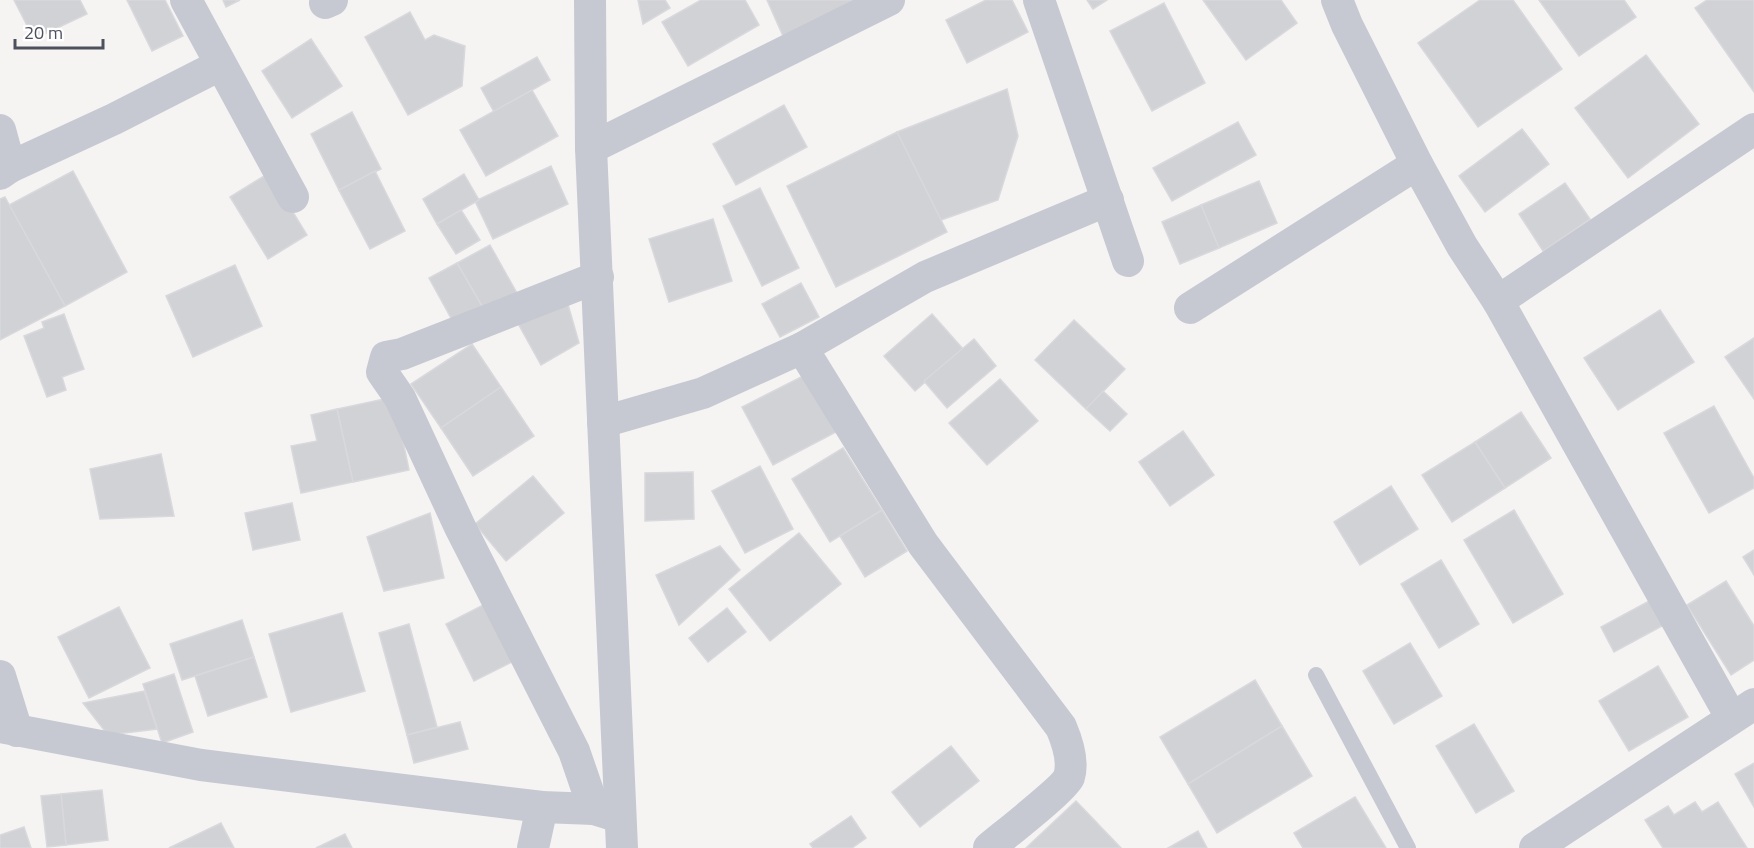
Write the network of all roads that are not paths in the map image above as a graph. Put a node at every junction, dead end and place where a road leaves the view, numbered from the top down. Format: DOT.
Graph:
graph roads {
  1 [pos="186,0"];
  2 [pos="590,0"];
  3 [pos="889,0"];
  4 [pos="1039,0"];
  5 [pos="1337,0"];
  6 [pos="220,64"];
  7 [pos="1754,129"];
  8 [pos="0,130"];
  9 [pos="591,148"];
  10 [pos="1417,164"];
  11 [pos="5,171"];
  12 [pos="293,197"];
  13 [pos="1108,200"];
  14 [pos="1128,261"];
  15 [pos="598,277"];
  16 [pos="1498,301"];
  17 [pos="1190,308"];
  18 [pos="802,348"];
  19 [pos="603,422"];
  20 [pos="1317,675"];
  21 [pos="0,676"];
  22 [pos="1743,710"];
  23 [pos="9,729"];
  24 [pos="542,807"];
  25 [pos="607,813"];
  26 [pos="533,848"];
  27 [pos="622,848"];
  28 [pos="989,848"];
  29 [pos="1408,848"];
  30 [pos="1534,848"];
  1 -- 6 [label="street"];
  2 -- 9 [label="street"];
  3 -- 9 [label="street"];
  4 -- 13 [label="street"];
  5 -- 10 [label="street"];
  6 -- 11 [label="street"];
  6 -- 12 [label="street"];
  7 -- 16 [label="street"];
  8 -- 11 [label="street"];
  9 -- 15 [label="street"];
  10 -- 16 [label="street"];
  10 -- 17 [label="street"];
  13 -- 14 [label="street"];
  13 -- 18 [label="street"];
  15 -- 19 [label="street"];
  15 -- 25 [label="street"];
  16 -- 22 [label="street"];
  18 -- 19 [label="street"];
  18 -- 28 [label="street"];
  19 -- 25 [label="street"];
  20 -- 29 [label="lane"];
  21 -- 23 [label="street"];
  22 -- 30 [label="street"];
  23 -- 24 [label="street"];
  24 -- 25 [label="street"];
  24 -- 26 [label="street"];
  25 -- 27 [label="street"];
}
